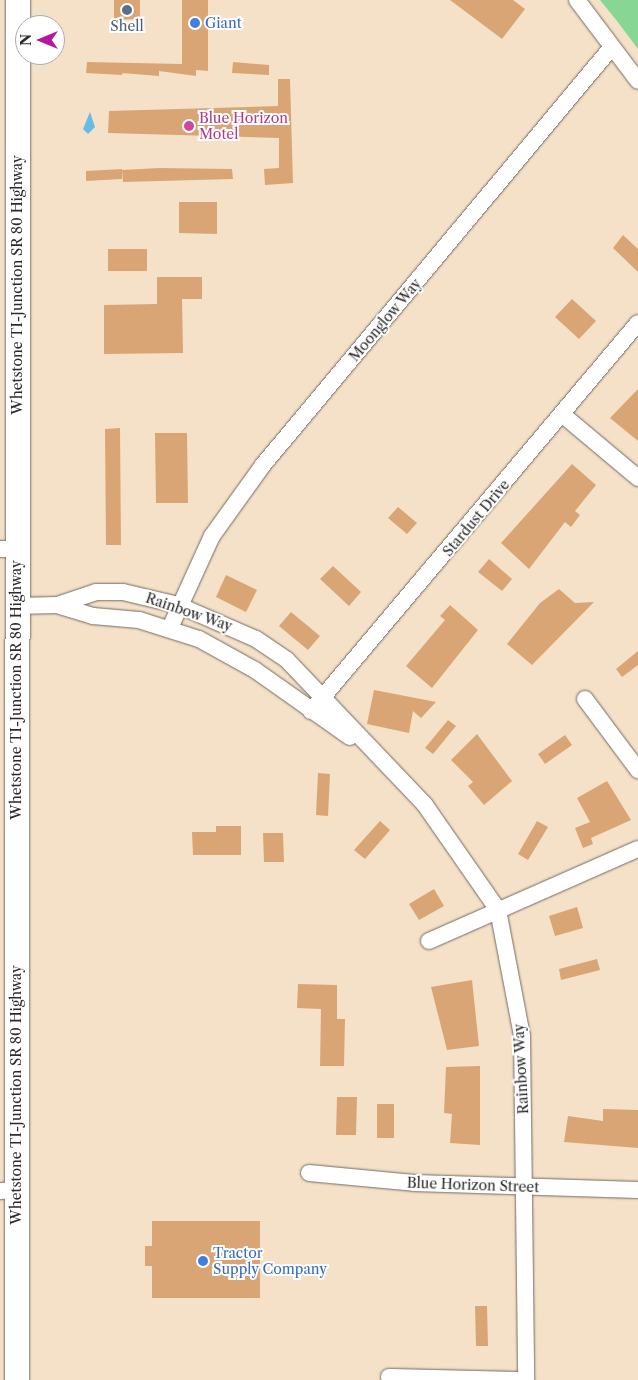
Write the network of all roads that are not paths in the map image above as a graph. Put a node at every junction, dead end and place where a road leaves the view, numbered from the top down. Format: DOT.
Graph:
graph roads {
  1 [pos="18,0"];
  2 [pos="577,0"];
  3 [pos="610,48"];
  4 [pos="638,81"];
  5 [pos="638,323"];
  6 [pos="563,415"];
  7 [pos="638,478"];
  8 [pos="8,549"];
  9 [pos="178,605"];
  10 [pos="16,606"];
  11 [pos="57,606"];
  12 [pos="170,628"];
  13 [pos="323,698"];
  14 [pos="585,699"];
  15 [pos="311,711"];
  16 [pos="367,748"];
  17 [pos="638,770"];
  18 [pos="638,849"];
  19 [pos="498,910"];
  20 [pos="429,941"];
  21 [pos="309,1173"];
  22 [pos="526,1187"];
  23 [pos="8,1190"];
  24 [pos="638,1190"];
  25 [pos="389,1377"];
  26 [pos="17,1380"];
  27 [pos="520,1380"];
  28 [pos="526,1380"];
  1 -- 8 [label="highway, Whetstone TI-Junction SR 80 Highway"];
  2 -- 3 [label="street"];
  3 -- 4 [label="street"];
  3 -- 9 [label="street, Moonglow Way"];
  5 -- 6 [label="street, Stardust Drive"];
  6 -- 7 [label="street"];
  6 -- 13 [label="street, Stardust Drive"];
  8 -- 10 [label="highway, Whetstone TI-Junction SR 80 Highway"];
  9 -- 11 [label="street, Rainbow Way"];
  9 -- 12 [label="street, Moonglow Way"];
  9 -- 13 [label="street, Rainbow Way"];
  10 -- 11 [label="street, Rainbow Way"];
  10 -- 23 [label="highway, Whetstone TI-Junction SR 80 Highway"];
  11 -- 12 [label="street, Rainbow Way"];
  12 -- 15 [label="street, Rainbow Way"];
  13 -- 15 [label="street, Stardust Drive"];
  13 -- 16 [label="street, Rainbow Way"];
  14 -- 17 [label="street"];
  15 -- 16 [label="street, Rainbow Way"];
  16 -- 19 [label="street, Rainbow Way"];
  18 -- 19 [label="street"];
  19 -- 20 [label="street"];
  19 -- 22 [label="street, Rainbow Way"];
  21 -- 22 [label="street, Blue Horizon Street"];
  22 -- 24 [label="street, Blue Horizon Street"];
  22 -- 28 [label="street, Rainbow Way"];
  23 -- 26 [label="highway, Whetstone TI-Junction SR 80 Highway"];
  25 -- 27 [label="street"];
}
